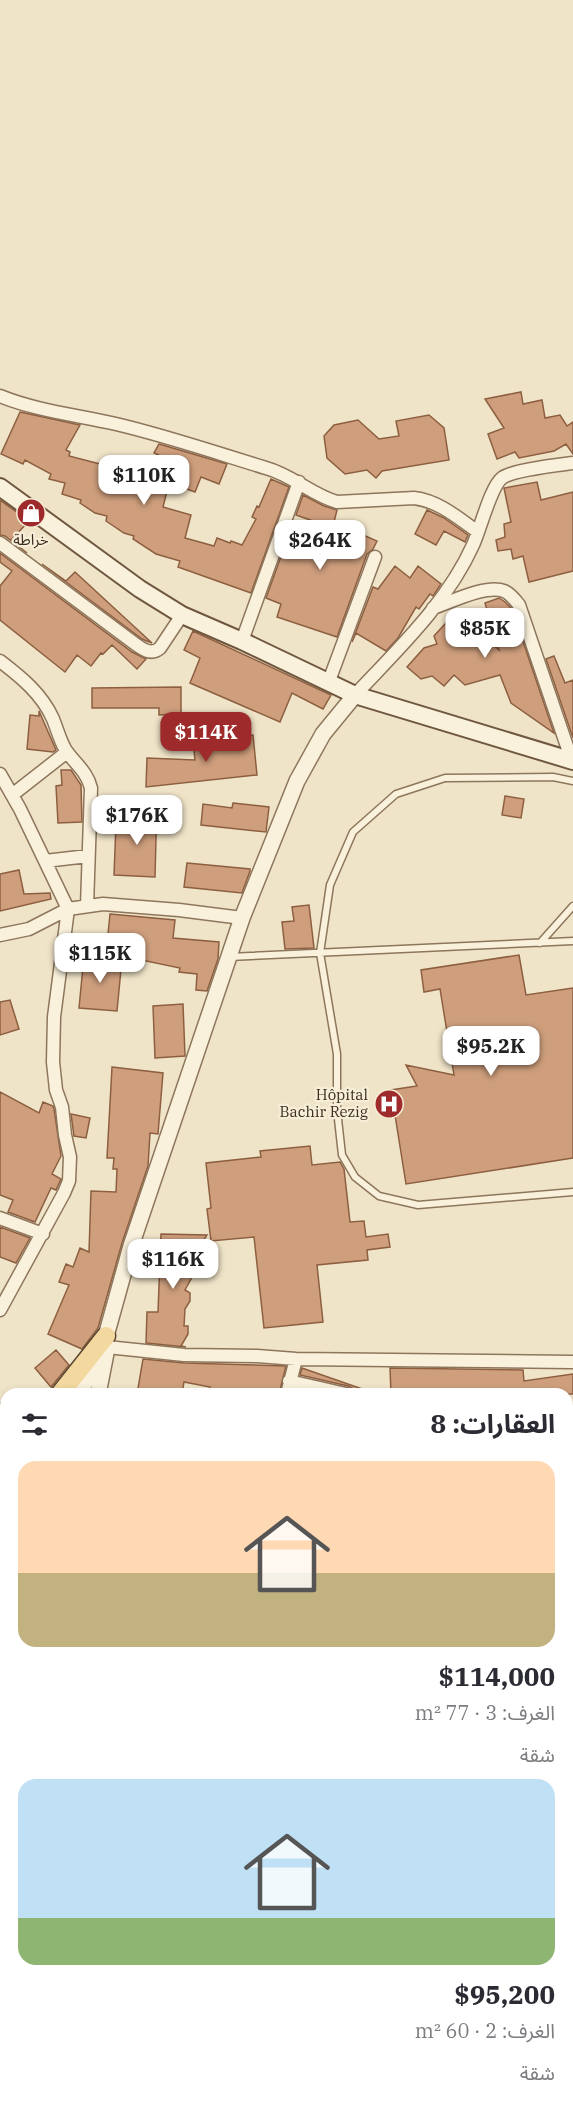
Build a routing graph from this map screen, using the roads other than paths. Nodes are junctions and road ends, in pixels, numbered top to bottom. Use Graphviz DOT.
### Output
graph roads {
  1 [pos="0,396"];
  2 [pos="573,463"];
  3 [pos="300,482"];
  4 [pos="0,487"];
  5 [pos="478,532"];
  6 [pos="0,543"];
  7 [pos="375,557"];
  8 [pos="433,608"];
  9 [pos="182,615"];
  10 [pos="242,641"];
  11 [pos="0,661"];
  12 [pos="14,672"];
  13 [pos="0,677"];
  14 [pos="329,681"];
  15 [pos="355,695"];
  16 [pos="67,752"];
  17 [pos="573,761"];
  18 [pos="0,774"];
  19 [pos="573,782"];
  20 [pos="12,795"];
  21 [pos="88,856"];
  22 [pos="45,861"];
  23 [pos="87,906"];
  24 [pos="573,906"];
  25 [pos="68,909"];
  26 [pos="242,918"];
  27 [pos="0,935"];
  28 [pos="573,941"];
  29 [pos="540,942"];
  30 [pos="320,952"];
  31 [pos="229,957"];
  32 [pos="573,1192"];
  33 [pos="0,1218"];
  34 [pos="43,1234"];
  35 [pos="0,1310"];
  36 [pos="107,1342"];
  37 [pos="296,1359"];
  38 [pos="573,1362"];
  39 [pos="289,1381"];
  40 [pos="65,1388"];
  41 [pos="83,1388"];
  42 [pos="99,1388"];
  43 [pos="288,1388"];
  44 [pos="320,1388"];
  1 -- 3 [label="street"];
  2 -- 5 [label="street"];
  3 -- 5 [label="street"];
  3 -- 10 [label="street"];
  4 -- 9 [label="main road"];
  5 -- 8 [label="street"];
  6 -- 9 [label="street"];
  7 -- 14 [label="street"];
  8 -- 15 [label="street"];
  8 -- 17 [label="street"];
  9 -- 10 [label="main road"];
  10 -- 14 [label="main road"];
  11 -- 12 [label="street"];
  12 -- 13 [label="street"];
  12 -- 16 [label="street"];
  14 -- 15 [label="main road"];
  15 -- 17 [label="main road"];
  15 -- 26 [label="street"];
  16 -- 20 [label="street"];
  16 -- 21 [label="street"];
  18 -- 20 [label="street"];
  19 -- 30 [label="lane"];
  20 -- 22 [label="street"];
  21 -- 22 [label="street"];
  21 -- 23 [label="street"];
  22 -- 25 [label="street"];
  23 -- 25 [label="street"];
  23 -- 26 [label="street"];
  24 -- 29 [label="lane"];
  25 -- 27 [label="street"];
  25 -- 34 [label="street"];
  26 -- 31 [label="street"];
  28 -- 29 [label="lane"];
  29 -- 30 [label="lane"];
  30 -- 31 [label="lane"];
  30 -- 32 [label="lane"];
  31 -- 36 [label="street"];
  33 -- 34 [label="street"];
  34 -- 35 [label="street"];
  36 -- 37 [label="street"];
  36 -- 40 [label="main road"];
  36 -- 41 [label="street"];
  36 -- 42 [label="street"];
  37 -- 38 [label="street"];
  37 -- 39 [label="street"];
  39 -- 43 [label="street"];
  39 -- 44 [label="street"];
}
